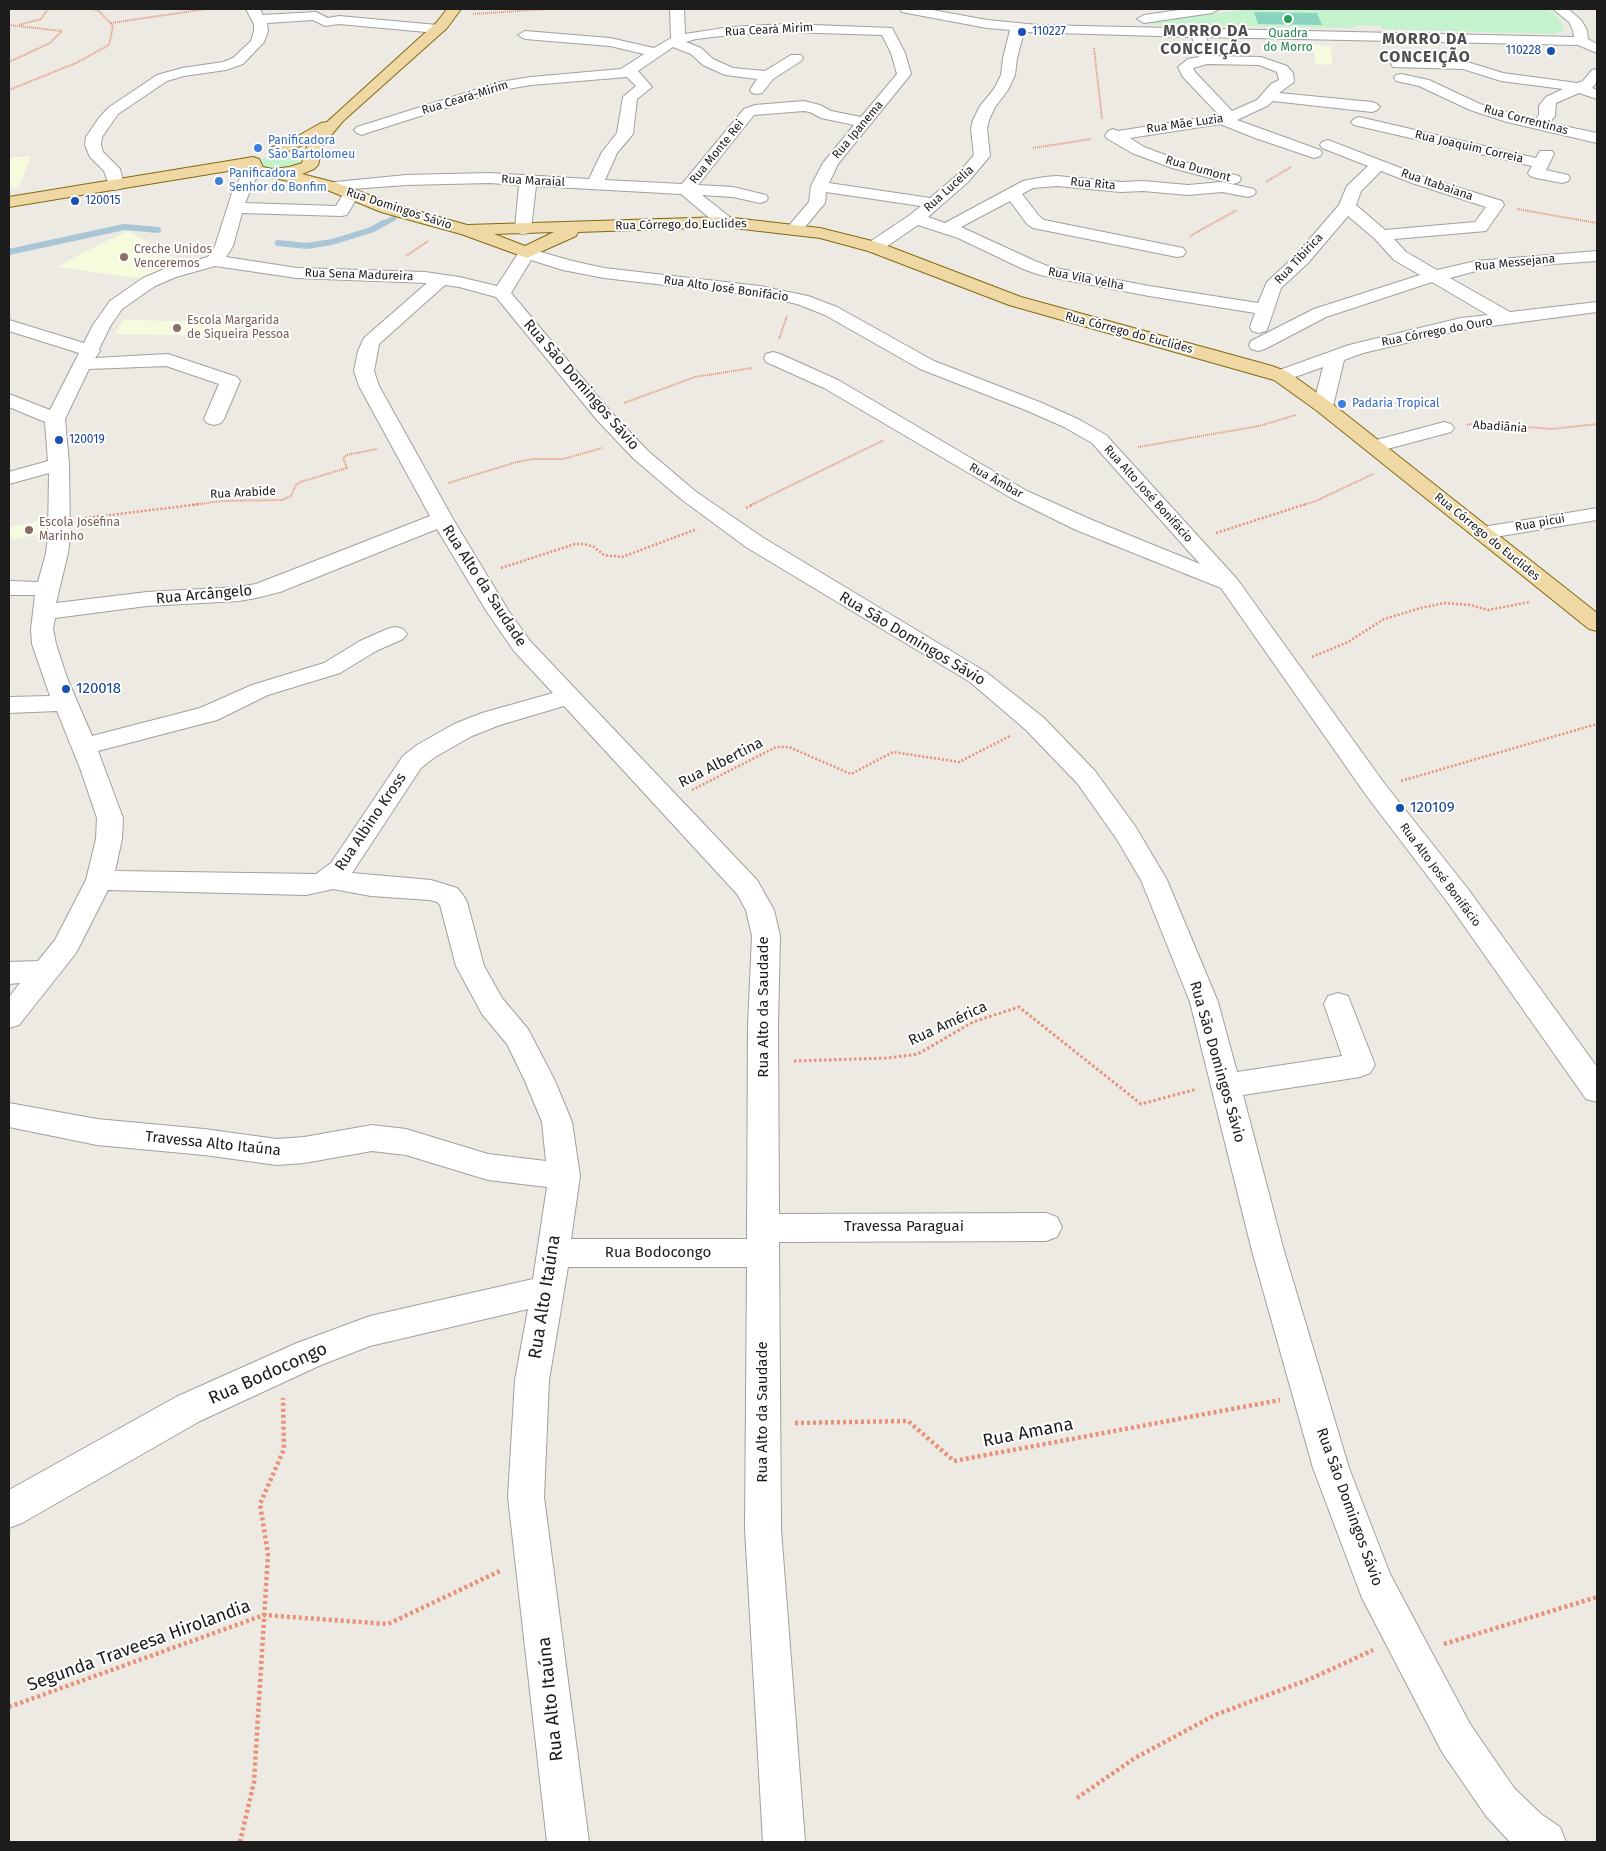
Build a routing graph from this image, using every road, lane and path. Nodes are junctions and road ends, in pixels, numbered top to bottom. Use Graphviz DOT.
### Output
graph roads {
  1 [pos="48,9"];
  2 [pos="92,9"];
  3 [pos="206,9"];
  4 [pos="548,9"];
  5 [pos="677,9"];
  6 [pos="907,9"];
  7 [pos="1212,9"];
  8 [pos="1560,9"];
  9 [pos="453,11"];
  10 [pos="256,14"];
  11 [pos="974,15"];
  12 [pos="110,23"];
  13 [pos="9,25"];
  14 [pos="16,26"];
  15 [pos="1018,28"];
  16 [pos="437,29"];
  17 [pos="1074,30"];
  18 [pos="1094,30"];
  19 [pos="887,31"];
  20 [pos="1198,33"];
  21 [pos="525,35"];
  22 [pos="1390,38"];
  23 [pos="675,40"];
  24 [pos="1581,41"];
  25 [pos="1597,49"];
  26 [pos="655,52"];
  27 [pos="796,58"];
  28 [pos="1206,60"];
  29 [pos="9,62"];
  30 [pos="629,70"];
  31 [pos="1597,73"];
  32 [pos="768,76"];
  33 [pos="1393,80"];
  34 [pos="1579,88"];
  35 [pos="9,90"];
  36 [pos="1597,95"];
  37 [pos="1269,96"];
  38 [pos="1372,107"];
  39 [pos="762,108"];
  40 [pos="338,118"];
  41 [pos="1226,119"];
  42 [pos="864,122"];
  43 [pos="1538,125"];
  44 [pos="1351,129"];
  45 [pos="362,130"];
  46 [pos="1561,130"];
  47 [pos="1113,135"];
  48 [pos="1597,138"];
  49 [pos="1033,148"];
  50 [pos="278,150"];
  51 [pos="1314,153"];
  52 [pos="312,160"];
  53 [pos="1540,163"];
  54 [pos="1378,165"];
  55 [pos="260,168"];
  56 [pos="1562,178"];
  57 [pos="528,180"];
  58 [pos="595,184"];
  59 [pos="116,185"];
  60 [pos="331,186"];
  61 [pos="819,186"];
  62 [pos="1253,189"];
  63 [pos="686,190"];
  64 [pos="1012,193"];
  65 [pos="351,194"];
  66 [pos="760,198"];
  67 [pos="9,202"];
  68 [pos="934,204"];
  69 [pos="1496,205"];
  70 [pos="1347,206"];
  71 [pos="236,208"];
  72 [pos="916,219"];
  73 [pos="725,222"];
  74 [pos="1597,223"];
  75 [pos="449,226"];
  76 [pos="586,227"];
  77 [pos="948,228"];
  78 [pos="523,229"];
  79 [pos="794,229"];
  80 [pos="467,230"];
  81 [pos="1382,235"];
  82 [pos="874,247"];
  83 [pos="1177,252"];
  84 [pos="527,253"];
  85 [pos="1597,256"];
  86 [pos="215,261"];
  87 [pos="376,275"];
  88 [pos="1434,276"];
  89 [pos="441,279"];
  90 [pos="502,293"];
  91 [pos="792,298"];
  92 [pos="1597,307"];
  93 [pos="1264,309"];
  94 [pos="1506,318"];
  95 [pos="9,325"];
  96 [pos="1258,345"];
  97 [pos="1336,355"];
  98 [pos="88,358"];
  99 [pos="773,358"];
  100 [pos="1273,373"];
  101 [pos="9,400"];
  102 [pos="1324,407"];
  103 [pos="599,411"];
  104 [pos="214,419"];
  105 [pos="55,420"];
  106 [pos="1597,424"];
  107 [pos="1444,428"];
  108 [pos="908,429"];
  109 [pos="627,440"];
  110 [pos="401,444"];
  111 [pos="1376,446"];
  112 [pos="1112,452"];
  113 [pos="59,464"];
  114 [pos="1394,465"];
  115 [pos="9,478"];
  116 [pos="425,490"];
  117 [pos="1597,514"];
  118 [pos="442,519"];
  119 [pos="723,519"];
  120 [pos="59,521"];
  121 [pos="1483,533"];
  122 [pos="1192,543"];
  123 [pos="477,576"];
  124 [pos="1229,584"];
  125 [pos="9,588"];
  126 [pos="48,588"];
  127 [pos="1560,595"];
  128 [pos="44,612"];
  129 [pos="1597,624"];
  130 [pos="395,634"];
  131 [pos="1286,664"];
  132 [pos="568,697"];
  133 [pos="65,703"];
  134 [pos="9,705"];
  135 [pos="1035,724"];
  136 [pos="1597,724"];
  137 [pos="84,746"];
  138 [pos="1375,789"];
  139 [pos="667,803"];
  140 [pos="99,880"];
  141 [pos="330,880"];
  142 [pos="47,971"];
  143 [pos="9,973"];
  144 [pos="1338,1004"];
  145 [pos="9,1017"];
  146 [pos="763,1062"];
  147 [pos="1225,1084"];
  148 [pos="1597,1090"];
  149 [pos="9,1115"];
  150 [pos="564,1176"];
  151 [pos="1046,1227"];
  152 [pos="763,1240"];
  153 [pos="553,1253"];
  154 [pos="548,1290"];
  155 [pos="282,1366"];
  156 [pos="1310,1394"];
  157 [pos="763,1423"];
  158 [pos="9,1510"];
  159 [pos="533,1556"];
  160 [pos="1597,1597"];
  161 [pos="264,1615"];
  162 [pos="1408,1645"];
  163 [pos="9,1707"];
  164 [pos="1077,1798"];
  165 [pos="240,1842"];
  166 [pos="568,1842"];
  167 [pos="784,1842"];
  168 [pos="1545,1842"];
  1 -- 14 [label="path"];
  2 -- 12 [label="path"];
  3 -- 12 [label="path"];
  4 -- 9 [label="path"];
  5 -- 23 [label="street"];
  6 -- 11 [label="street"];
  7 -- 17 [label="street"];
  8 -- 24 [label="street"];
  9 -- 16 [label="main road"];
  10 -- 16 [label="street"];
  10 -- 59 [label="street"];
  11 -- 15 [label="street"];
  12 -- 35 [label="path"];
  13 -- 14 [label="path"];
  14 -- 29 [label="path"];
  15 -- 17 [label="street"];
  15 -- 68 [label="street, Rua Lucelia"];
  16 -- 40 [label="main road"];
  17 -- 18 [label="street"];
  18 -- 20 [label="street"];
  18 -- 47 [label="path"];
  19 -- 23 [label="street, Rua Ceará Mirim"];
  19 -- 42 [label="street, Rua Ipanema"];
  20 -- 22 [label="street"];
  20 -- 28 [label="street"];
  21 -- 26 [label="street"];
  22 -- 24 [label="street"];
  22 -- 33 [label="street"];
  23 -- 26 [label="street, Rua Ceará Mirim"];
  23 -- 32 [label="street"];
  24 -- 25 [label="street"];
  26 -- 30 [label="street, Rua Ceará Mirim"];
  27 -- 32 [label="street"];
  28 -- 37 [label="street, Rua Mãe Luzia"];
  28 -- 41 [label="street"];
  30 -- 45 [label="street, Rua Ceará-Mirim"];
  30 -- 58 [label="street"];
  31 -- 34 [label="street"];
  32 -- 39 [label="street"];
  33 -- 34 [label="street"];
  33 -- 38 [label="street"];
  33 -- 43 [label="street, Rua Correntinas"];
  34 -- 36 [label="street"];
  34 -- 43 [label="street"];
  37 -- 38 [label="street"];
  37 -- 41 [label="street, Rua Mãe Luzia"];
  38 -- 44 [label="street"];
  39 -- 42 [label="street"];
  39 -- 63 [label="street, Rua Monte Rei"];
  40 -- 50 [label="main road"];
  40 -- 52 [label="main road"];
  41 -- 47 [label="street, Rua Mãe Luzia"];
  41 -- 51 [label="street"];
  42 -- 61 [label="street, Rua Ipanema"];
  43 -- 46 [label="street, Rua Correntinas"];
  44 -- 53 [label="street, Rua Joaquim Correia"];
  44 -- 54 [label="street, Rua Itabaiana"];
  46 -- 48 [label="street, Rua Correntinas"];
  46 -- 53 [label="street, Rua Joaquim Correia"];
  47 -- 49 [label="path"];
  47 -- 62 [label="street, Rua Dumont"];
  50 -- 52 [label="main road"];
  50 -- 55 [label="main road"];
  52 -- 55 [label="main road"];
  52 -- 60 [label="main road, Rua Domingos Sávio"];
  53 -- 56 [label="street"];
  54 -- 69 [label="street, Rua Itabaiana"];
  54 -- 70 [label="street, Rua Tibirica"];
  55 -- 59 [label="main road"];
  55 -- 60 [label="main road, Rua Domingos Sávio"];
  55 -- 71 [label="street"];
  57 -- 58 [label="street, Rua Maraial"];
  57 -- 60 [label="street, Rua Maraial"];
  57 -- 78 [label="street"];
  58 -- 63 [label="street, Rua Maraial"];
  59 -- 67 [label="main road"];
  60 -- 65 [label="main road, Rua Domingos Sávio"];
  61 -- 68 [label="street"];
  61 -- 79 [label="street, Rua Ipanema"];
  62 -- 64 [label="street, Rua Rita"];
  63 -- 66 [label="street, Rua Maraial"];
  63 -- 73 [label="street"];
  64 -- 77 [label="street, Rua Rita"];
  64 -- 83 [label="street"];
  65 -- 71 [label="street"];
  65 -- 75 [label="main road, Rua Domingos Sávio"];
  68 -- 72 [label="street, Rua Lucelia"];
  69 -- 74 [label="path"];
  69 -- 81 [label="street"];
  70 -- 81 [label="street"];
  70 -- 93 [label="street, Rua Tibirica"];
  71 -- 86 [label="street"];
  72 -- 77 [label="street, Rua Vila Velha"];
  72 -- 82 [label="street, Rua Lucelia"];
  73 -- 76 [label="main road, Rua Córrego do Euclides"];
  73 -- 79 [label="main road, Rua Córrego do Euclides"];
  75 -- 80 [label="main road, Rua Domingos Sávio"];
  75 -- 87 [label="path"];
  76 -- 78 [label="main road, Rua Córrego do Euclides"];
  76 -- 84 [label="main road, Rua Córrego do Euclides"];
  77 -- 93 [label="street, Rua Vila Velha"];
  78 -- 80 [label="main road, Rua Córrego do Euclides"];
  79 -- 82 [label="main road, Rua Córrego do Euclides"];
  80 -- 84 [label="main road, Rua Alto José Bonifácio"];
  81 -- 88 [label="street"];
  82 -- 100 [label="main road, Rua Córrego do Euclides"];
  84 -- 90 [label="street"];
  84 -- 91 [label="street, Rua Alto José Bonifácio"];
  85 -- 88 [label="street, Rua Messejana"];
  86 -- 87 [label="street, Rua Sena Madureira"];
  86 -- 98 [label="street"];
  87 -- 89 [label="street, Rua Sena Madureira"];
  88 -- 94 [label="street"];
  88 -- 96 [label="street, Rua Messejana"];
  89 -- 90 [label="street, Rua Sena Madureira"];
  89 -- 110 [label="street, Rua Alto da Saudade"];
  90 -- 103 [label="street, Rua São Domingos Sávio"];
  91 -- 99 [label="path"];
  91 -- 112 [label="street, Rua Alto José Bonifácio"];
  92 -- 94 [label="street, Rua Córrego do Ouro"];
  93 -- 96 [label="street, Rua Tibirica"];
  94 -- 97 [label="street, Rua Córrego do Ouro"];
  95 -- 98 [label="street"];
  96 -- 100 [label="street, Rua Tibirica"];
  97 -- 100 [label="street, Rua Córrego do Ouro"];
  97 -- 102 [label="street"];
  98 -- 104 [label="street"];
  98 -- 105 [label="street"];
  99 -- 103 [label="path"];
  99 -- 108 [label="street, Rua Âmbar"];
  100 -- 102 [label="main road, Rua Córrego do Euclides"];
  101 -- 105 [label="street"];
  102 -- 111 [label="main road, Rua Córrego do Euclides"];
  102 -- 112 [label="path"];
  103 -- 109 [label="street, Rua São Domingos Sávio"];
  105 -- 113 [label="street"];
  106 -- 107 [label="path, Abadiânia"];
  107 -- 111 [label="street"];
  108 -- 119 [label="path"];
  108 -- 124 [label="street, Rua Âmbar"];
  109 -- 116 [label="path"];
  109 -- 119 [label="street, Rua São Domingos Sávio"];
  110 -- 116 [label="street, Rua Alto da Saudade"];
  110 -- 120 [label="path, Rua Arabide"];
  111 -- 114 [label="main road, Rua Córrego do Euclides"];
  112 -- 122 [label="street, Rua Alto José Bonifácio"];
  113 -- 115 [label="street"];
  113 -- 120 [label="street"];
  114 -- 121 [label="main road, Rua Córrego do Euclides"];
  114 -- 122 [label="path"];
  116 -- 118 [label="street, Rua Alto da Saudade"];
  117 -- 121 [label="street, Rua picui"];
  118 -- 123 [label="street, Rua Alto da Saudade"];
  118 -- 128 [label="street, Rua Arcângelo"];
  119 -- 123 [label="path"];
  119 -- 135 [label="street, Rua São Domingos Sávio"];
  120 -- 126 [label="street"];
  121 -- 127 [label="main road, Rua Córrego do Euclides"];
  122 -- 124 [label="street, Rua Alto José Bonifácio"];
  123 -- 132 [label="street, Rua Alto da Saudade"];
  124 -- 131 [label="street, Rua Alto José Bonifácio"];
  125 -- 126 [label="street"];
  126 -- 128 [label="street"];
  127 -- 129 [label="main road, Rua Córrego do Euclides"];
  127 -- 131 [label="path"];
  128 -- 133 [label="street"];
  130 -- 137 [label="street"];
  131 -- 138 [label="street, Rua Alto José Bonifácio"];
  132 -- 139 [label="street, Rua Alto da Saudade"];
  132 -- 141 [label="street, Rua Albino Kross"];
  133 -- 134 [label="street"];
  133 -- 137 [label="street"];
  135 -- 139 [label="path, Rua Albertina"];
  135 -- 147 [label="street, Rua São Domingos Sávio"];
  136 -- 138 [label="path"];
  137 -- 140 [label="street"];
  138 -- 148 [label="street, Rua Alto José Bonifácio"];
  139 -- 146 [label="street, Rua Alto da Saudade"];
  140 -- 141 [label="street, Rua Albino Kross"];
  140 -- 142 [label="street"];
  141 -- 150 [label="street, Rua Alto Itaúna"];
  142 -- 143 [label="street"];
  142 -- 145 [label="street"];
  144 -- 147 [label="street"];
  146 -- 147 [label="path, Rua América"];
  146 -- 152 [label="street, Rua Alto da Saudade"];
  147 -- 156 [label="street, Rua São Domingos Sávio"];
  149 -- 150 [label="street, Travessa Alto Itaúna"];
  150 -- 153 [label="street, Rua Alto Itaúna"];
  151 -- 152 [label="street, Travessa Paraguai"];
  152 -- 153 [label="street, Rua Bodocongo"];
  152 -- 157 [label="street, Rua Alto da Saudade"];
  153 -- 154 [label="street, Rua Alto Itaúna"];
  154 -- 155 [label="street, Rua Bodocongo"];
  154 -- 159 [label="street, Rua Alto Itaúna"];
  155 -- 158 [label="street, Rua Bodocongo"];
  155 -- 161 [label="path"];
  156 -- 157 [label="path, Rua Amana"];
  156 -- 162 [label="street, Rua São Domingos Sávio"];
  157 -- 167 [label="street, Rua Alto da Saudade"];
  159 -- 161 [label="path, Segunda Traveesa Hirolandia"];
  159 -- 166 [label="street, Rua Alto Itaúna"];
  160 -- 162 [label="path"];
  161 -- 163 [label="path, Segunda Traveesa Hirolandia"];
  161 -- 165 [label="path"];
  162 -- 164 [label="path"];
  162 -- 168 [label="street, Rua São Domingos Sávio"];
}
